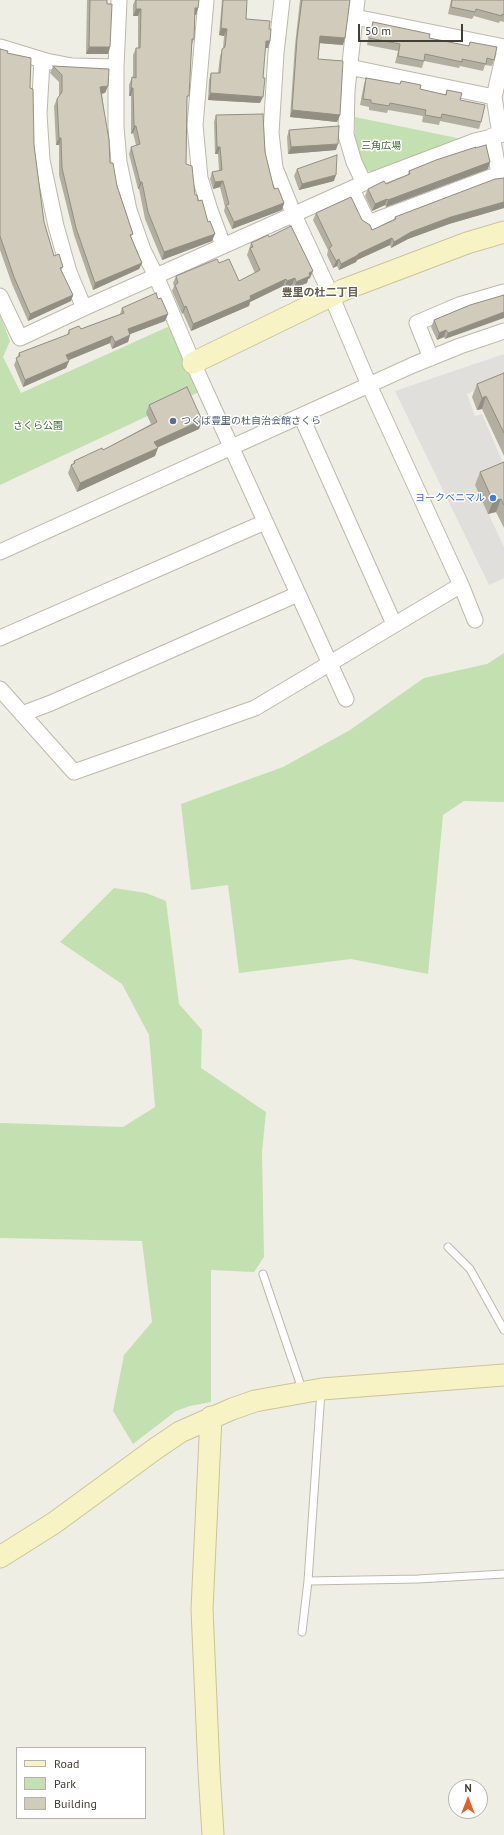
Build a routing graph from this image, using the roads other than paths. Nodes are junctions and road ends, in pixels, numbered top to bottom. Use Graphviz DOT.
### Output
graph roads {
  1 [pos="119,0"];
  2 [pos="206,0"];
  3 [pos="282,0"];
  4 [pos="357,0"];
  5 [pos="355,17"];
  6 [pos="0,47"];
  7 [pos="504,47"];
  8 [pos="504,54"];
  9 [pos="42,60"];
  10 [pos="116,67"];
  11 [pos="349,68"];
  12 [pos="494,97"];
  13 [pos="499,135"];
  14 [pos="358,186"];
  15 [pos="294,215"];
  16 [pos="504,232"];
  17 [pos="223,245"];
  18 [pos="156,276"];
  19 [pos="504,292"];
  20 [pos="331,295"];
  21 [pos="0,296"];
  22 [pos="84,308"];
  23 [pos="504,331"];
  24 [pos="431,358"];
  25 [pos="193,363"];
  26 [pos="369,385"];
  27 [pos="301,416"];
  28 [pos="233,447"];
  29 [pos="265,522"];
  30 [pos="0,552"];
  31 [pos="461,585"];
  32 [pos="298,594"];
  33 [pos="476,620"];
  34 [pos="394,624"];
  35 [pos="0,638"];
  36 [pos="329,662"];
  37 [pos="0,689"];
  38 [pos="346,699"];
  39 [pos="22,714"];
  40 [pos="448,1247"];
  41 [pos="263,1274"];
  42 [pos="504,1330"];
  43 [pos="504,1375"];
  44 [pos="312,1391"];
  45 [pos="211,1417"];
  46 [pos="0,1557"];
  47 [pos="504,1574"];
  48 [pos="308,1581"];
  49 [pos="302,1632"];
  50 [pos="214,1835"];
  1 -- 10 [label="street"];
  2 -- 17 [label="street"];
  3 -- 15 [label="street"];
  4 -- 5 [label="street"];
  5 -- 7 [label="street"];
  5 -- 11 [label="street"];
  6 -- 9 [label="street"];
  8 -- 12 [label="street"];
  9 -- 10 [label="street"];
  9 -- 22 [label="street"];
  10 -- 18 [label="street"];
  11 -- 12 [label="street"];
  11 -- 14 [label="street"];
  12 -- 13 [label="street"];
  13 -- 14 [label="street"];
  13 -- 14 [label="street"];
  14 -- 15 [label="street"];
  15 -- 17 [label="street"];
  15 -- 20 [label="street"];
  16 -- 20 [label="street"];
  17 -- 18 [label="street"];
  18 -- 22 [label="street"];
  18 -- 25 [label="street"];
  19 -- 24 [label="street"];
  20 -- 25 [label="street"];
  20 -- 26 [label="street"];
  21 -- 22 [label="street"];
  23 -- 24 [label="street"];
  24 -- 26 [label="street"];
  25 -- 28 [label="street"];
  26 -- 27 [label="street"];
  26 -- 31 [label="street"];
  27 -- 28 [label="street"];
  27 -- 34 [label="street"];
  28 -- 29 [label="street"];
  28 -- 30 [label="street"];
  29 -- 32 [label="street"];
  29 -- 35 [label="street"];
  31 -- 33 [label="street"];
  31 -- 34 [label="street"];
  32 -- 36 [label="street"];
  32 -- 39 [label="street"];
  34 -- 36 [label="street"];
  36 -- 38 [label="street"];
  36 -- 39 [label="street"];
  37 -- 39 [label="street"];
  40 -- 42 [label="lane"];
  41 -- 44 [label="lane"];
  43 -- 44 [label="street"];
  44 -- 45 [label="street"];
  44 -- 48 [label="lane"];
  45 -- 46 [label="street"];
  45 -- 50 [label="street"];
  47 -- 48 [label="lane"];
  48 -- 49 [label="lane"];
}
